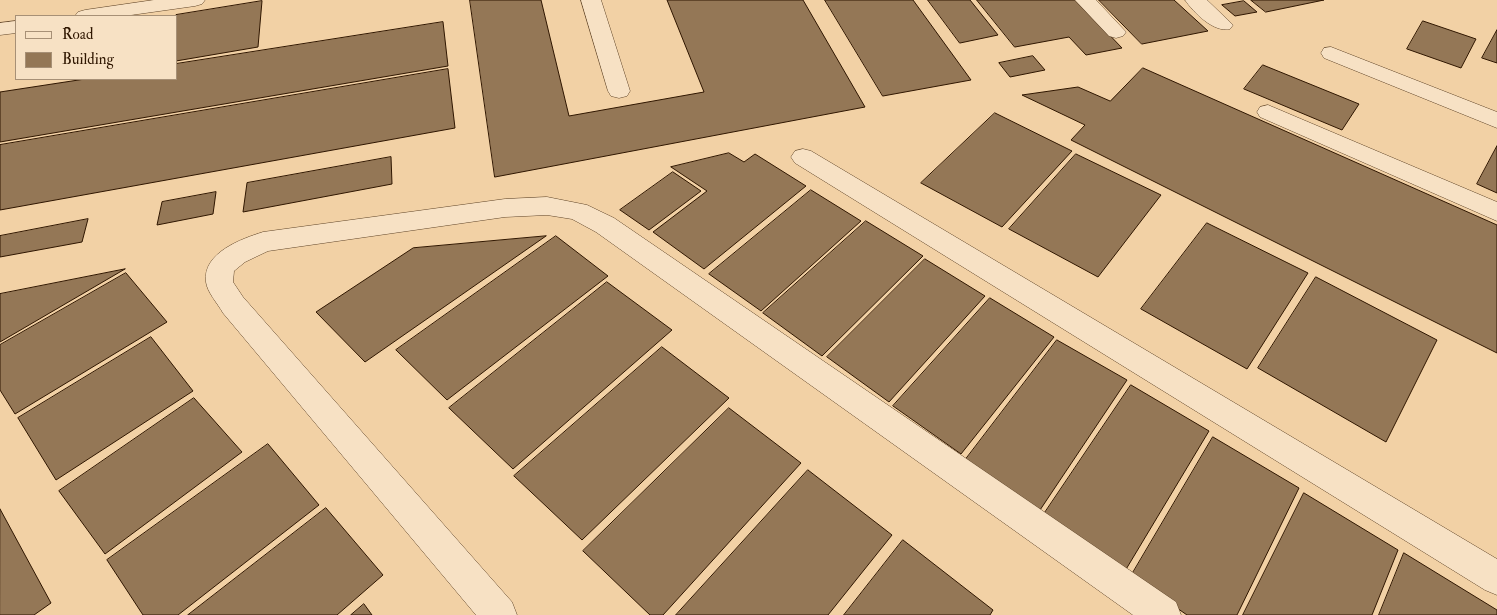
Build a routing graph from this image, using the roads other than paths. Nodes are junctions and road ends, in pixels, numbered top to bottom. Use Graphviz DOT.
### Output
graph roads {
  1 [pos="195,0"];
  2 [pos="591,0"];
  3 [pos="1085,0"];
  4 [pos="1195,0"];
  5 [pos="139,4"];
  6 [pos="89,15"];
  7 [pos="1223,25"];
  8 [pos="15,26"];
  9 [pos="0,29"];
  10 [pos="1116,32"];
  11 [pos="1331,53"];
  12 [pos="619,91"];
  13 [pos="1268,112"];
  14 [pos="1497,121"];
  15 [pos="803,157"];
  16 [pos="1497,212"];
  17 [pos="1497,578"];
  18 [pos="499,615"];
  19 [pos="1163,615"];
  1 -- 5 [label="lane"];
  2 -- 12 [label="lane"];
  3 -- 10 [label="lane"];
  4 -- 7 [label="lane"];
  5 -- 6 [label="lane"];
  8 -- 9 [label="lane"];
  11 -- 14 [label="lane"];
  13 -- 16 [label="lane"];
  15 -- 17 [label="lane"];
  18 -- 19 [label="lane"];
}
